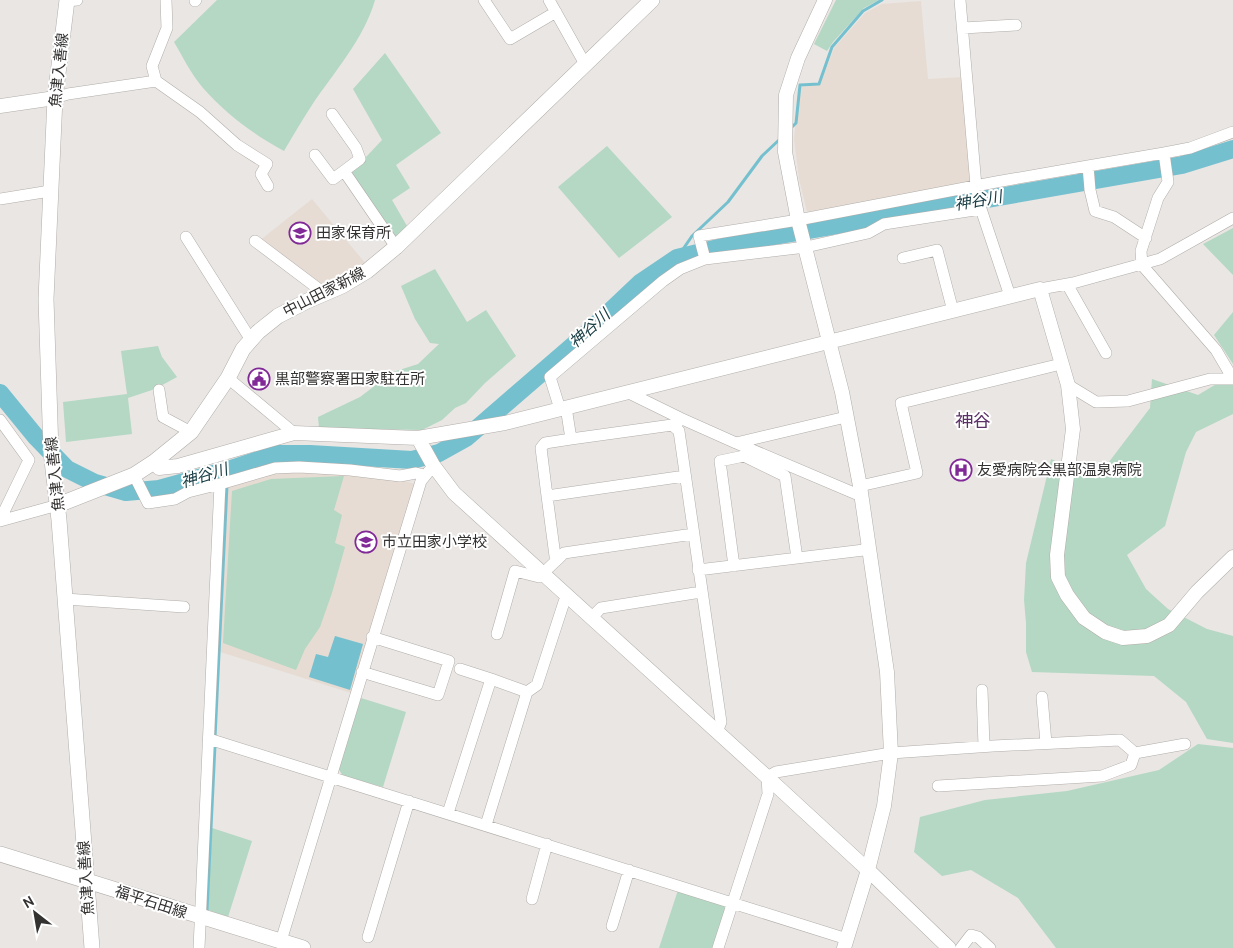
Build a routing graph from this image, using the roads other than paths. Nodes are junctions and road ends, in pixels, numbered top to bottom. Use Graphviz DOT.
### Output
graph roads {
  1 [pos="71,0"];
  2 [pos="166,0"];
  3 [pos="484,0"];
  4 [pos="549,0"];
  5 [pos="652,0"];
  6 [pos="825,0"];
  7 [pos="960,0"];
  8 [pos="556,12"];
  9 [pos="1016,25"];
  10 [pos="963,28"];
  11 [pos="585,64"];
  12 [pos="156,81"];
  13 [pos="55,98"];
  14 [pos="0,106"];
  15 [pos="332,114"];
  16 [pos="1233,132"];
  17 [pos="1165,154"];
  18 [pos="315,155"];
  19 [pos="1088,166"];
  20 [pos="344,171"];
  21 [pos="268,186"];
  22 [pos="976,186"];
  23 [pos="50,191"];
  24 [pos="0,199"];
  25 [pos="981,209"];
  26 [pos="1233,218"];
  27 [pos="798,220"];
  28 [pos="186,237"];
  29 [pos="1146,238"];
  30 [pos="255,241"];
  31 [pos="805,245"];
  32 [pos="396,247"];
  33 [pos="903,258"];
  34 [pos="704,259"];
  35 [pos="1142,265"];
  36 [pos="1066,284"];
  37 [pos="1040,289"];
  38 [pos="324,294"];
  39 [pos="1010,296"];
  40 [pos="953,311"];
  41 [pos="251,340"];
  42 [pos="830,341"];
  43 [pos="1106,353"];
  44 [pos="1061,364"];
  45 [pos="228,378"];
  46 [pos="1233,379"];
  47 [pos="1068,385"];
  48 [pos="159,390"];
  49 [pos="627,392"];
  50 [pos="563,408"];
  51 [pos="846,416"];
  52 [pos="0,420"];
  53 [pos="678,423"];
  54 [pos="191,432"];
  55 [pos="294,433"];
  56 [pos="571,439"];
  57 [pos="420,441"];
  58 [pos="736,443"];
  59 [pos="154,462"];
  60 [pos="431,470"];
  61 [pos="134,475"];
  62 [pos="684,476"];
  63 [pos="220,484"];
  64 [pos="860,491"];
  65 [pos="547,496"];
  66 [pos="58,505"];
  67 [pos="0,521"];
  68 [pos="694,534"];
  69 [pos="868,545"];
  70 [pos="558,558"];
  71 [pos="797,558"];
  72 [pos="1233,558"];
  73 [pos="734,566"];
  74 [pos="698,570"];
  75 [pos="543,574"];
  76 [pos="702,592"];
  77 [pos="568,597"];
  78 [pos="65,599"];
  79 [pos="184,607"];
  80 [pos="591,618"];
  81 [pos="497,634"];
  82 [pos="372,636"];
  83 [pos="460,669"];
  84 [pos="362,672"];
  85 [pos="491,679"];
  86 [pos="982,690"];
  87 [pos="527,692"];
  88 [pos="1042,697"];
  89 [pos="717,732"];
  90 [pos="209,739"];
  91 [pos="1046,743"];
  92 [pos="1185,744"];
  93 [pos="984,746"];
  94 [pos="891,753"];
  95 [pos="1135,753"];
  96 [pos="331,776"];
  97 [pos="767,776"];
  98 [pos="938,786"];
  99 [pos="409,801"];
  100 [pos="448,813"];
  101 [pos="486,824"];
  102 [pos="547,844"];
  103 [pos="0,854"];
  104 [pos="630,870"];
  105 [pos="868,870"];
  106 [pos="86,880"];
  107 [pos="532,899"];
  108 [pos="733,903"];
  109 [pos="201,917"];
  110 [pos="612,926"];
  111 [pos="368,937"];
  112 [pos="281,941"];
  113 [pos="845,944"];
  114 [pos="92,948"];
  115 [pos="199,948"];
  116 [pos="302,948"];
  117 [pos="718,948"];
  118 [pos="949,948"];
  119 [pos="961,948"];
  120 [pos="990,948"];
  1 -- 13 [label="main road, 魚津入善線"];
  2 -- 12 [label="street"];
  3 -- 8 [label="street"];
  4 -- 8 [label="street"];
  5 -- 11 [label="main road, 中山田家新線"];
  6 -- 27 [label="street"];
  7 -- 10 [label="street"];
  8 -- 11 [label="street"];
  9 -- 10 [label="street"];
  10 -- 22 [label="street"];
  11 -- 32 [label="main road, 中山田家新線"];
  12 -- 13 [label="street"];
  12 -- 21 [label="street"];
  13 -- 14 [label="street"];
  13 -- 23 [label="main road, 魚津入善線"];
  15 -- 20 [label="street"];
  16 -- 17 [label="street"];
  17 -- 19 [label="street"];
  17 -- 29 [label="street"];
  18 -- 20 [label="street"];
  19 -- 22 [label="street"];
  19 -- 29 [label="street"];
  20 -- 32 [label="street"];
  22 -- 25 [label="street"];
  22 -- 27 [label="street"];
  23 -- 24 [label="street"];
  23 -- 66 [label="main road, 魚津入善線"];
  25 -- 31 [label="street"];
  25 -- 39 [label="street"];
  26 -- 35 [label="street"];
  27 -- 31 [label="street"];
  27 -- 34 [label="street"];
  28 -- 41 [label="street"];
  29 -- 35 [label="street"];
  30 -- 38 [label="street"];
  31 -- 34 [label="street"];
  31 -- 42 [label="street"];
  32 -- 38 [label="main road, 中山田家新線"];
  33 -- 40 [label="street"];
  34 -- 50 [label="street"];
  35 -- 36 [label="street"];
  35 -- 46 [label="street"];
  36 -- 37 [label="street"];
  36 -- 43 [label="street"];
  37 -- 39 [label="street"];
  37 -- 44 [label="street"];
  38 -- 41 [label="main road, 中山田家新線"];
  39 -- 40 [label="street"];
  40 -- 42 [label="street"];
  41 -- 45 [label="main road, 中山田家新線"];
  42 -- 49 [label="street"];
  42 -- 51 [label="street"];
  44 -- 47 [label="street"];
  44 -- 64 [label="street"];
  45 -- 54 [label="main road, 中山田家新線"];
  45 -- 55 [label="street"];
  46 -- 47 [label="street"];
  47 -- 72 [label="street"];
  48 -- 54 [label="street"];
  49 -- 50 [label="street"];
  49 -- 53 [label="street"];
  50 -- 56 [label="street"];
  50 -- 57 [label="street"];
  51 -- 58 [label="street"];
  51 -- 64 [label="street"];
  52 -- 67 [label="street"];
  53 -- 56 [label="street"];
  53 -- 58 [label="street"];
  53 -- 62 [label="street"];
  54 -- 59 [label="main road, 中山田家新線"];
  55 -- 57 [label="street"];
  55 -- 59 [label="street"];
  56 -- 65 [label="street"];
  57 -- 60 [label="street"];
  58 -- 64 [label="street"];
  59 -- 61 [label="main road, 中山田家新線"];
  60 -- 63 [label="street"];
  60 -- 75 [label="street"];
  60 -- 82 [label="street"];
  61 -- 63 [label="street"];
  61 -- 66 [label="main road, 中山田家新線"];
  62 -- 65 [label="street"];
  62 -- 68 [label="street"];
  63 -- 90 [label="street"];
  64 -- 69 [label="street"];
  65 -- 70 [label="street"];
  66 -- 67 [label="street"];
  66 -- 78 [label="main road, 魚津入善線"];
  68 -- 70 [label="street"];
  68 -- 74 [label="street"];
  69 -- 71 [label="street"];
  69 -- 94 [label="street"];
  70 -- 75 [label="street"];
  71 -- 73 [label="street"];
  71 -- 73 [label="street"];
  73 -- 74 [label="street"];
  74 -- 76 [label="street"];
  75 -- 77 [label="street"];
  75 -- 81 [label="street"];
  76 -- 80 [label="street"];
  76 -- 89 [label="street"];
  77 -- 80 [label="street"];
  77 -- 87 [label="street"];
  78 -- 79 [label="street"];
  78 -- 106 [label="main road, 魚津入善線"];
  80 -- 89 [label="street"];
  82 -- 84 [label="street"];
  82 -- 84 [label="street"];
  83 -- 85 [label="street"];
  84 -- 96 [label="street"];
  85 -- 87 [label="street"];
  85 -- 100 [label="street"];
  86 -- 93 [label="street"];
  87 -- 101 [label="street"];
  88 -- 91 [label="street"];
  89 -- 97 [label="street"];
  90 -- 96 [label="street"];
  90 -- 109 [label="street"];
  91 -- 93 [label="street"];
  91 -- 95 [label="street"];
  92 -- 95 [label="street"];
  93 -- 94 [label="street"];
  94 -- 97 [label="street"];
  94 -- 105 [label="street"];
  95 -- 98 [label="street"];
  96 -- 99 [label="street"];
  96 -- 112 [label="street"];
  97 -- 105 [label="street"];
  97 -- 108 [label="street"];
  99 -- 100 [label="street"];
  99 -- 111 [label="street"];
  100 -- 101 [label="street"];
  101 -- 102 [label="street"];
  102 -- 104 [label="street"];
  102 -- 107 [label="street"];
  103 -- 106 [label="main road, 福平石田線"];
  104 -- 108 [label="street"];
  104 -- 110 [label="street"];
  105 -- 113 [label="street"];
  105 -- 118 [label="street"];
  106 -- 109 [label="main road, 福平石田線"];
  106 -- 114 [label="main road, 魚津入善線"];
  108 -- 113 [label="street"];
  108 -- 117 [label="street"];
  109 -- 112 [label="main road, 福平石田線"];
  109 -- 115 [label="street"];
  112 -- 116 [label="main road, 福平石田線"];
  119 -- 120 [label="street"];
}
